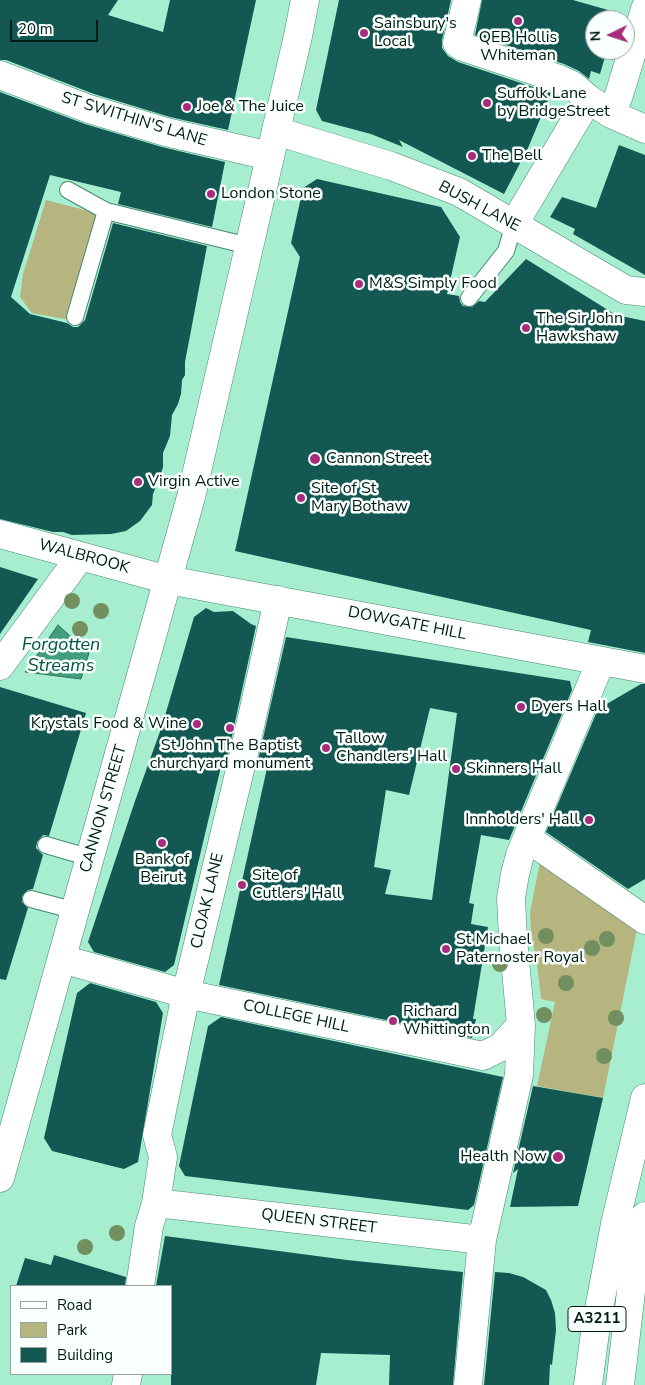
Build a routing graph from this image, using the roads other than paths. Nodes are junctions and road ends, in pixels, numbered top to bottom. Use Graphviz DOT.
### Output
graph roads {
  1 [pos="305,0"];
  2 [pos="467,0"];
  3 [pos="645,9"];
  4 [pos="0,76"];
  5 [pos="601,107"];
  6 [pos="645,129"];
  7 [pos="273,144"];
  8 [pos="68,190"];
  9 [pos="106,211"];
  10 [pos="514,224"];
  11 [pos="249,246"];
  12 [pos="645,292"];
  13 [pos="469,298"];
  14 [pos="75,317"];
  15 [pos="0,534"];
  16 [pos="80,556"];
  17 [pos="168,580"];
  18 [pos="278,600"];
  19 [pos="601,661"];
  20 [pos="0,666"];
  21 [pos="640,668"];
  22 [pos="527,838"];
  23 [pos="46,845"];
  24 [pos="91,858"];
  25 [pos="30,899"];
  26 [pos="76,912"];
  27 [pos="645,920"];
  28 [pos="62,959"];
  29 [pos="186,994"];
  30 [pos="521,1025"];
  31 [pos="645,1098"];
  32 [pos="0,1178"];
  33 [pos="156,1203"];
  34 [pos="644,1222"];
  35 [pos="615,1224"];
  36 [pos="482,1240"];
  37 [pos="609,1254"];
  38 [pos="640,1262"];
  39 [pos="140,1285"];
  40 [pos="468,1385"];
  41 [pos="588,1385"];
  42 [pos="620,1385"];
  1 -- 7 [label="street, CANNON STREET"];
  2 -- 5 [label="street"];
  3 -- 5 [label="street"];
  4 -- 7 [label="street, ST SWITHIN'S LANE"];
  5 -- 6 [label="street"];
  5 -- 10 [label="street"];
  7 -- 10 [label="street, BUSH LANE"];
  7 -- 11 [label="street, CANNON STREET"];
  8 -- 9 [label="lane"];
  9 -- 11 [label="lane"];
  9 -- 14 [label="lane"];
  10 -- 12 [label="street, BUSH LANE"];
  10 -- 13 [label="lane"];
  11 -- 17 [label="street, CANNON STREET"];
  15 -- 16 [label="street, WALBROOK"];
  16 -- 17 [label="street, WALBROOK"];
  16 -- 20 [label="street"];
  17 -- 18 [label="street, DOWGATE HILL"];
  17 -- 24 [label="street, CANNON STREET"];
  18 -- 19 [label="street, DOWGATE HILL"];
  18 -- 29 [label="street, CLOAK LANE"];
  19 -- 21 [label="street, DOWGATE HILL"];
  19 -- 22 [label="street"];
  22 -- 27 [label="street"];
  22 -- 30 [label="street"];
  23 -- 24 [label="lane"];
  24 -- 26 [label="street, CANNON STREET"];
  25 -- 26 [label="lane"];
  26 -- 28 [label="street, CANNON STREET"];
  28 -- 29 [label="street, COLLEGE HILL"];
  28 -- 32 [label="street, CANNON STREET"];
  29 -- 30 [label="street, COLLEGE HILL"];
  29 -- 33 [label="street, CLOAK LANE"];
  30 -- 36 [label="street"];
  31 -- 35 [label="street, A3211"];
  33 -- 36 [label="street, QUEEN STREET"];
  33 -- 39 [label="street, CLOAK LANE"];
  34 -- 35 [label="street"];
  34 -- 38 [label="street, A3211"];
  35 -- 37 [label="street, A3211"];
  36 -- 40 [label="street"];
  37 -- 38 [label="street"];
  37 -- 41 [label="street, A3211"];
  38 -- 42 [label="street, A3211"];
}
